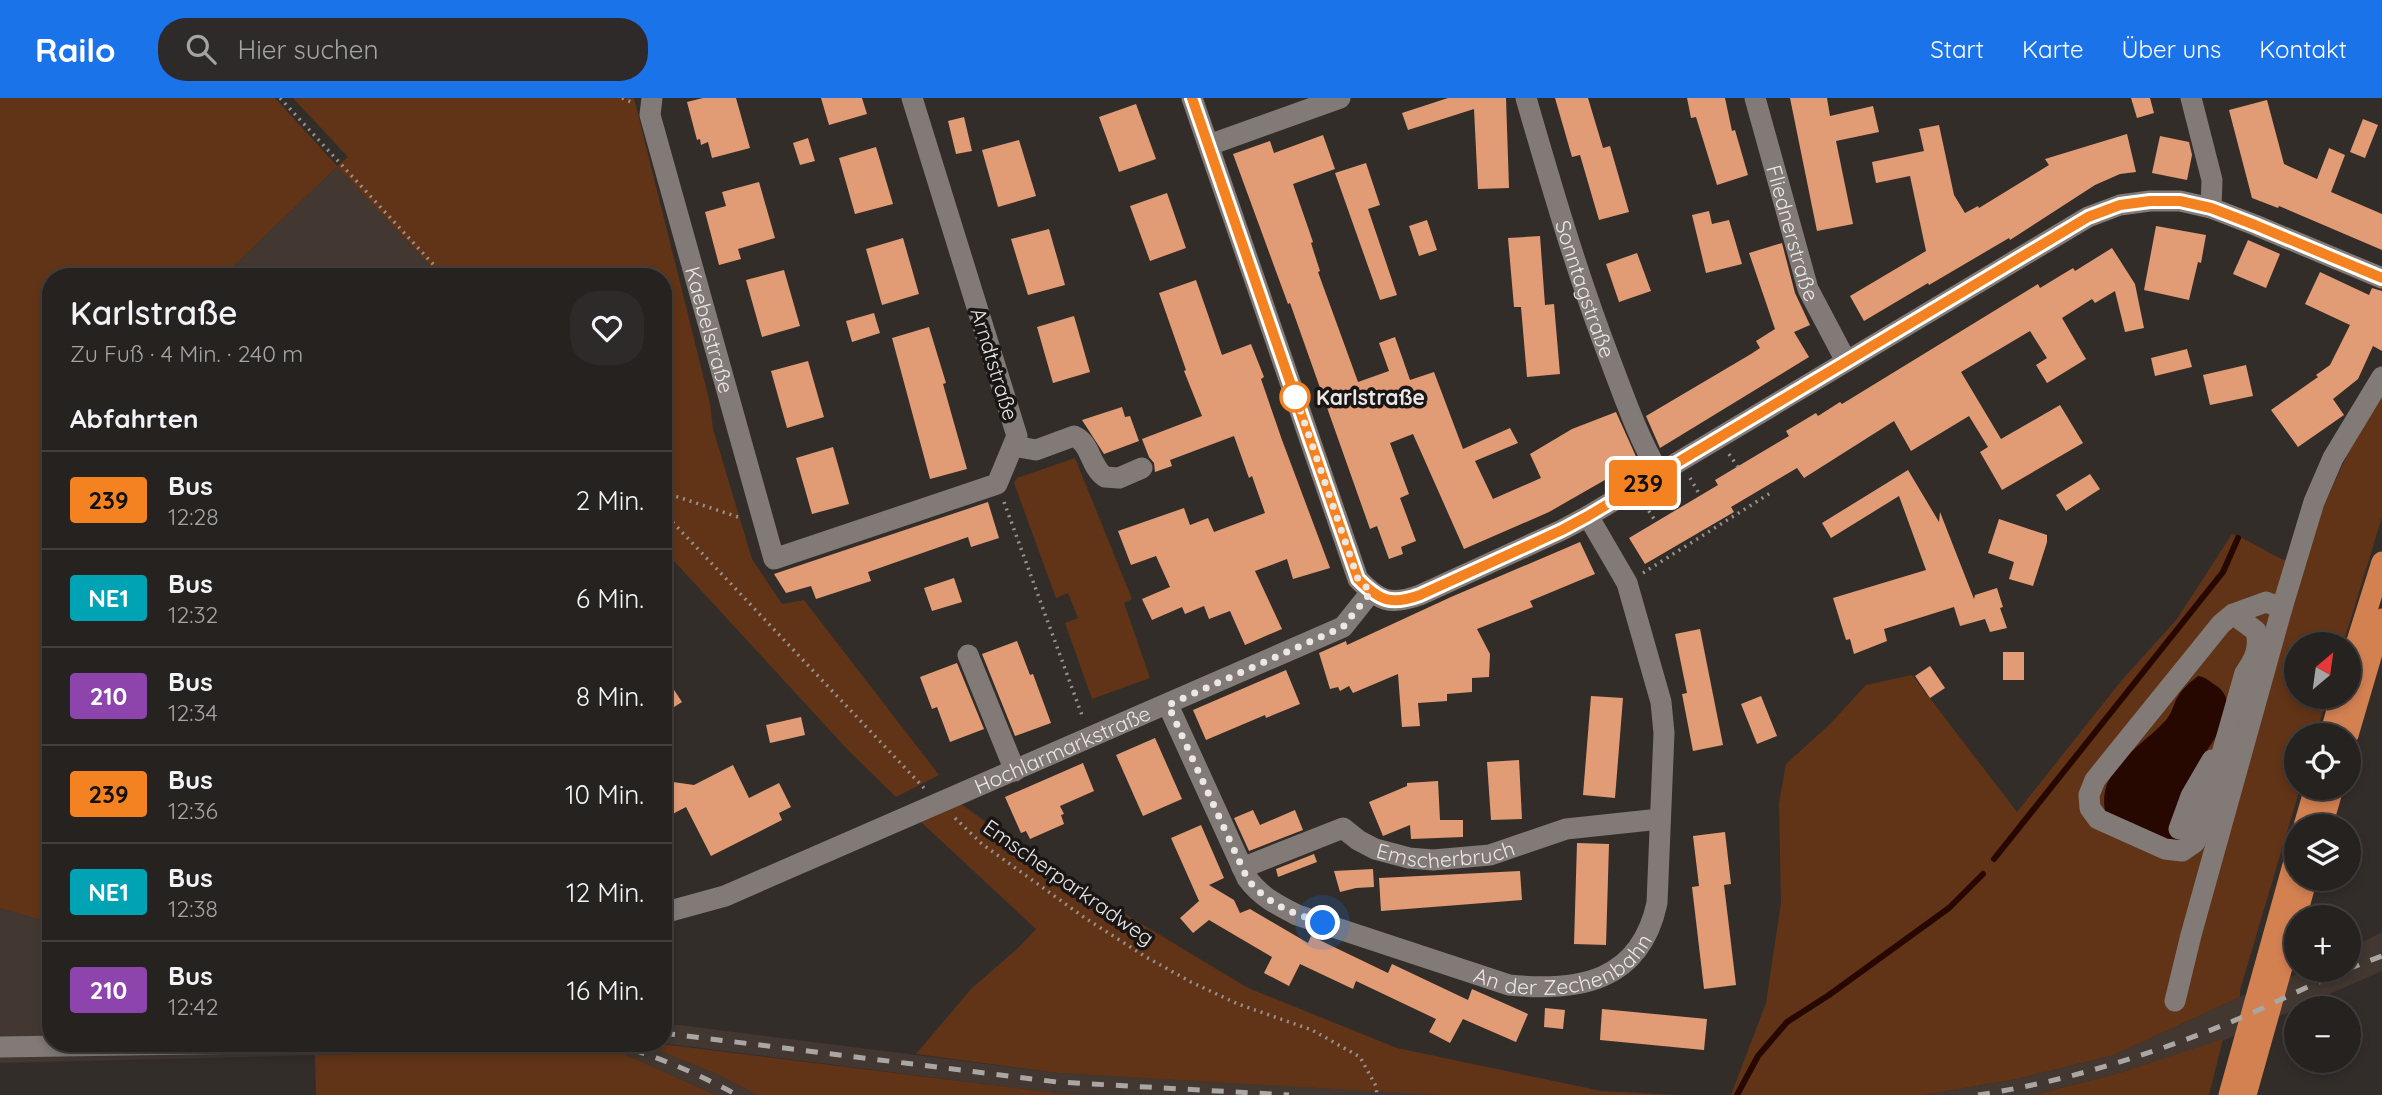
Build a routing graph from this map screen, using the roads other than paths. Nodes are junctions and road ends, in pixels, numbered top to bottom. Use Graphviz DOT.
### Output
graph roads {
  1 [pos="912,98"];
  2 [pos="1192,98"];
  3 [pos="1340,98"];
  4 [pos="1526,98"];
  5 [pos="1755,98"];
  6 [pos="2190,98"];
  7 [pos="652,99"];
  8 [pos="1209,145"];
  9 [pos="2211,208"];
  10 [pos="2382,278"];
  11 [pos="1846,361"];
  12 [pos="2382,377"];
  13 [pos="1013,446"];
  14 [pos="1142,468"];
  15 [pos="1660,473"];
  16 [pos="1588,516"];
  17 [pos="774,559"];
  18 [pos="2382,562"];
  19 [pos="1371,592"];
  20 [pos="2282,608"];
  21 [pos="2232,614"];
  22 [pos="2382,619"];
  23 [pos="2360,632"];
  24 [pos="968,655"];
  25 [pos="1168,705"];
  26 [pos="2352,723"];
  27 [pos="2229,731"];
  28 [pos="1016,771"];
  29 [pos="1660,819"];
  30 [pos="2179,829"];
  31 [pos="1242,867"];
  32 [pos="2288,891"];
  33 [pos="2301,891"];
  34 [pos="672,911"];
  35 [pos="2267,987"];
  36 [pos="2175,1001"];
  37 [pos="2256,1027"];
  38 [pos="42,1046"];
  39 [pos="0,1047"];
  40 [pos="2229,1095"];
  41 [pos="2246,1095"];
  1 -- 13 [label="street, Arndtstraße"];
  2 -- 8 [label="street"];
  3 -- 8 [label="street"];
  4 -- 15 [label="street, Sonntagstraße"];
  5 -- 11 [label="street, Fliednerstraße"];
  6 -- 9 [label="street"];
  7 -- 17 [label="street, Kaebelstraße"];
  8 -- 19 [label="street"];
  9 -- 10 [label="street"];
  9 -- 11 [label="street"];
  11 -- 15 [label="street"];
  12 -- 20 [label="street"];
  13 -- 14 [label="street"];
  13 -- 17 [label="street, Arndtstraße"];
  15 -- 16 [label="street"];
  16 -- 19 [label="street"];
  16 -- 29 [label="street, An der Zechenbahn"];
  18 -- 23 [label="highway"];
  19 -- 25 [label="street, Hochlarmarkstraße"];
  20 -- 21 [label="street"];
  20 -- 36 [label="street"];
  21 -- 27 [label="street"];
  21 -- 27 [label="street"];
  22 -- 26 [label="highway"];
  24 -- 28 [label="street"];
  25 -- 28 [label="street, Hochlarmarkstraße"];
  25 -- 31 [label="street, An der Zechenbahn"];
  27 -- 30 [label="street"];
  28 -- 34 [label="street, Hochlarmarkstraße"];
  29 -- 31 [label="street, Emscherbruch"];
  29 -- 31 [label="street, An der Zechenbahn"];
  32 -- 35 [label="highway"];
  33 -- 35 [label="highway"];
  35 -- 37 [label="highway"];
  37 -- 40 [label="highway"];
  37 -- 41 [label="highway"];
  38 -- 39 [label="street"];
}
